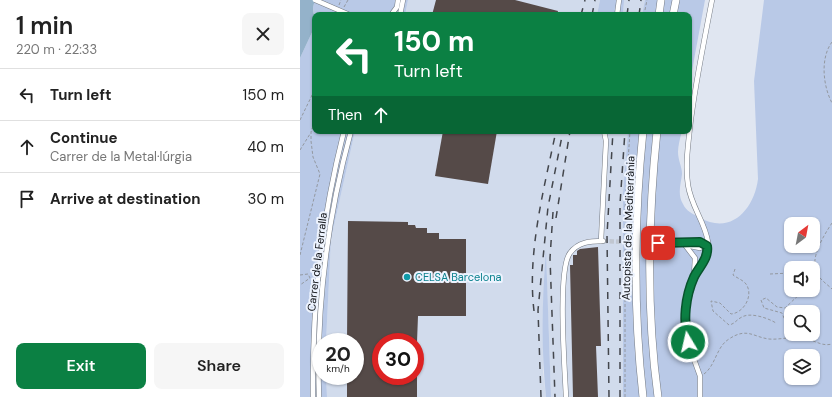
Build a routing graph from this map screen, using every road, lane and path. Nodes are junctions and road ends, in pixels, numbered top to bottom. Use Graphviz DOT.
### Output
graph roads {
  1 [pos="315,0"];
  2 [pos="398,0"];
  3 [pos="403,0"];
  4 [pos="618,0"];
  5 [pos="647,0"];
  6 [pos="661,0"];
  7 [pos="676,0"];
  8 [pos="712,0"];
  9 [pos="343,12"];
  10 [pos="393,12"];
  11 [pos="401,12"];
  12 [pos="616,12"];
  13 [pos="645,12"];
  14 [pos="659,12"];
  15 [pos="674,12"];
  16 [pos="832,42"];
  17 [pos="312,95"];
  18 [pos="832,103"];
  19 [pos="692,114"];
  20 [pos="300,120"];
  21 [pos="312,129"];
  22 [pos="311,132"];
  23 [pos="343,134"];
  24 [pos="350,134"];
  25 [pos="605,134"];
  26 [pos="630,134"];
  27 [pos="643,134"];
  28 [pos="657,134"];
  29 [pos="690,134"];
  30 [pos="300,150"];
  31 [pos="832,223"];
  32 [pos="658,243"];
  33 [pos="683,244"];
  34 [pos="706,245"];
  35 [pos="300,255"];
  36 [pos="735,268"];
  37 [pos="784,273"];
  38 [pos="770,274"];
  39 [pos="300,275"];
  40 [pos="694,278"];
  41 [pos="300,285"];
  42 [pos="832,289"];
  43 [pos="797,297"];
  44 [pos="788,305"];
  45 [pos="784,308"];
  46 [pos="784,318"];
  47 [pos="776,323"];
  48 [pos="832,344"];
  49 [pos="700,376"];
  50 [pos="313,397"];
  51 [pos="320,397"];
  52 [pos="566,397"];
  53 [pos="626,397"];
  54 [pos="643,397"];
  55 [pos="658,397"];
  56 [pos="700,397"];
  1 -- 9 [label="street, bridge"];
  2 -- 10 [label="street"];
  3 -- 11 [label="street"];
  4 -- 12 [label="street"];
  5 -- 13 [label="path"];
  6 -- 14 [label="highway"];
  7 -- 15 [label="highway"];
  8 -- 19 [label="street"];
  16 -- 18 [label="path"];
  17 -- 20 [label="path"];
  21 -- 22 [label="path"];
  22 -- 30 [label="path"];
  22 -- 35 [label="path"];
  23 -- 50 [label="street, Carrer de la Ferralla"];
  24 -- 51 [label="street, Carrer de la Ferralla"];
  25 -- 52 [label="street"];
  26 -- 53 [label="path"];
  27 -- 54 [label="highway, Autopista de la Mediterrània"];
  28 -- 55 [label="highway, Autopista de la Mediterrània"];
  29 -- 34 [label="street"];
  31 -- 42 [label="path"];
  32 -- 33 [label="street"];
  33 -- 34 [label="street"];
  33 -- 40 [label="street"];
  34 -- 40 [label="street"];
  36 -- 47 [label="path"];
  37 -- 38 [label="path"];
  39 -- 41 [label="path"];
  40 -- 49 [label="street"];
  43 -- 44 [label="path"];
  45 -- 46 [label="path"];
  48 -- 49 [label="path"];
  49 -- 56 [label="street"];
}
